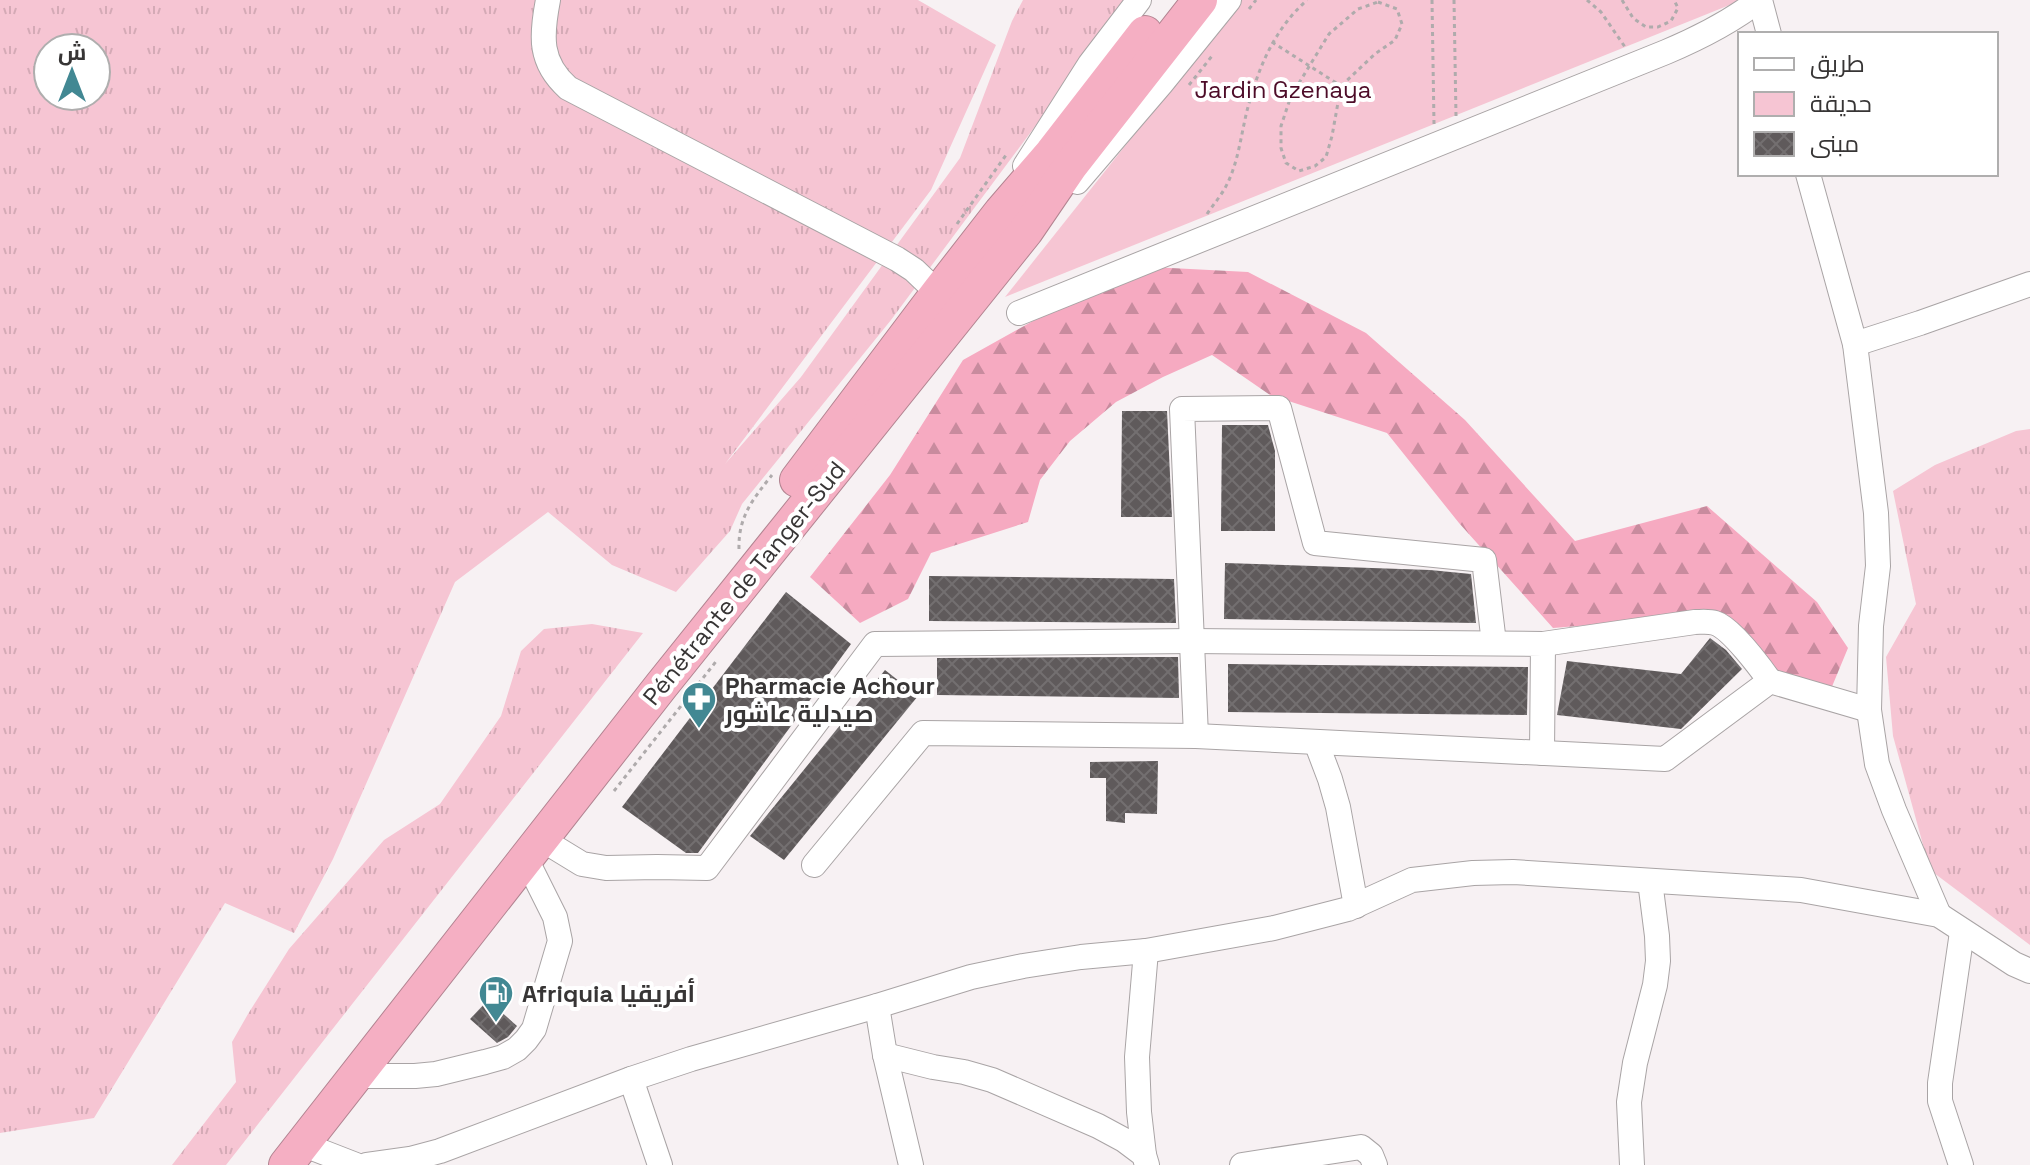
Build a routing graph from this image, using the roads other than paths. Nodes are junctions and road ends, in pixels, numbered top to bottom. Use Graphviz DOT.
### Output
graph roads {
  1 [pos="548,0"];
  2 [pos="1139,0"];
  3 [pos="1170,0"];
  4 [pos="1200,0"];
  5 [pos="1759,0"];
  6 [pos="1236,8"];
  7 [pos="1768,32"];
  8 [pos="1809,176"];
  9 [pos="1013,221"];
  10 [pos="2030,284"];
  11 [pos="938,293"];
  12 [pos="1019,313"];
  13 [pos="1855,344"];
  14 [pos="750,557"];
  15 [pos="1192,641"];
  16 [pos="1494,643"];
  17 [pos="1543,644"];
  18 [pos="696,645"];
  19 [pos="1770,681"];
  20 [pos="1869,710"];
  21 [pos="1196,736"];
  22 [pos="1316,742"];
  23 [pos="1542,753"];
  24 [pos="533,849"];
  25 [pos="814,865"];
  26 [pos="1650,881"];
  27 [pos="1356,906"];
  28 [pos="1939,915"];
  29 [pos="1962,932"];
  30 [pos="1146,951"];
  31 [pos="2030,971"];
  32 [pos="877,1006"];
  33 [pos="885,1055"];
  34 [pos="355,1076"];
  35 [pos="631,1079"];
  36 [pos="294,1155"];
  37 [pos="443,1158"];
  38 [pos="1146,1160"];
  39 [pos="263,1165"];
  40 [pos="356,1165"];
  41 [pos="367,1165"];
  42 [pos="660,1165"];
  43 [pos="911,1165"];
  44 [pos="1242,1165"];
  45 [pos="1375,1165"];
  46 [pos="1632,1165"];
  47 [pos="1961,1165"];
  1 -- 11 [label="street"];
  2 -- 9 [label="street"];
  3 -- 9 [label="highway, Pénétrante de Tanger-Sud"];
  4 -- 9 [label="highway, Pénétrante de Tanger-Sud"];
  5 -- 7 [label="street"];
  5 -- 12 [label="street"];
  6 -- 9 [label="street"];
  8 -- 13 [label="street"];
  9 -- 11 [label="highway, Pénétrante de Tanger-Sud"];
  9 -- 14 [label="highway, Pénétrante de Tanger-Sud"];
  10 -- 13 [label="street"];
  11 -- 14 [label="highway, Pénétrante de Tanger-Sud"];
  13 -- 20 [label="street"];
  14 -- 18 [label="highway, Pénétrante de Tanger-Sud"];
  15 -- 16 [label="street"];
  15 -- 16 [label="street"];
  15 -- 21 [label="street"];
  15 -- 24 [label="street"];
  16 -- 17 [label="street"];
  17 -- 19 [label="street"];
  17 -- 23 [label="street"];
  18 -- 24 [label="highway, Pénétrante de Tanger-Sud"];
  18 -- 39 [label="highway, Pénétrante de Tanger-Sud"];
  19 -- 20 [label="street"];
  19 -- 23 [label="street"];
  20 -- 28 [label="street"];
  21 -- 22 [label="street"];
  21 -- 25 [label="street"];
  22 -- 23 [label="street"];
  22 -- 27 [label="street"];
  24 -- 34 [label="highway, Pénétrante de Tanger-Sud"];
  24 -- 34 [label="street"];
  26 -- 27 [label="street"];
  26 -- 28 [label="street"];
  26 -- 46 [label="street"];
  27 -- 30 [label="street"];
  28 -- 29 [label="street"];
  29 -- 31 [label="street"];
  29 -- 47 [label="street"];
  30 -- 32 [label="street"];
  30 -- 38 [label="street"];
  32 -- 33 [label="street"];
  32 -- 35 [label="street"];
  33 -- 38 [label="street"];
  33 -- 43 [label="street"];
  34 -- 36 [label="highway, Pénétrante de Tanger-Sud"];
  35 -- 37 [label="street"];
  35 -- 42 [label="street"];
  36 -- 40 [label="street"];
  37 -- 41 [label="street"];
  44 -- 45 [label="street"];
}
